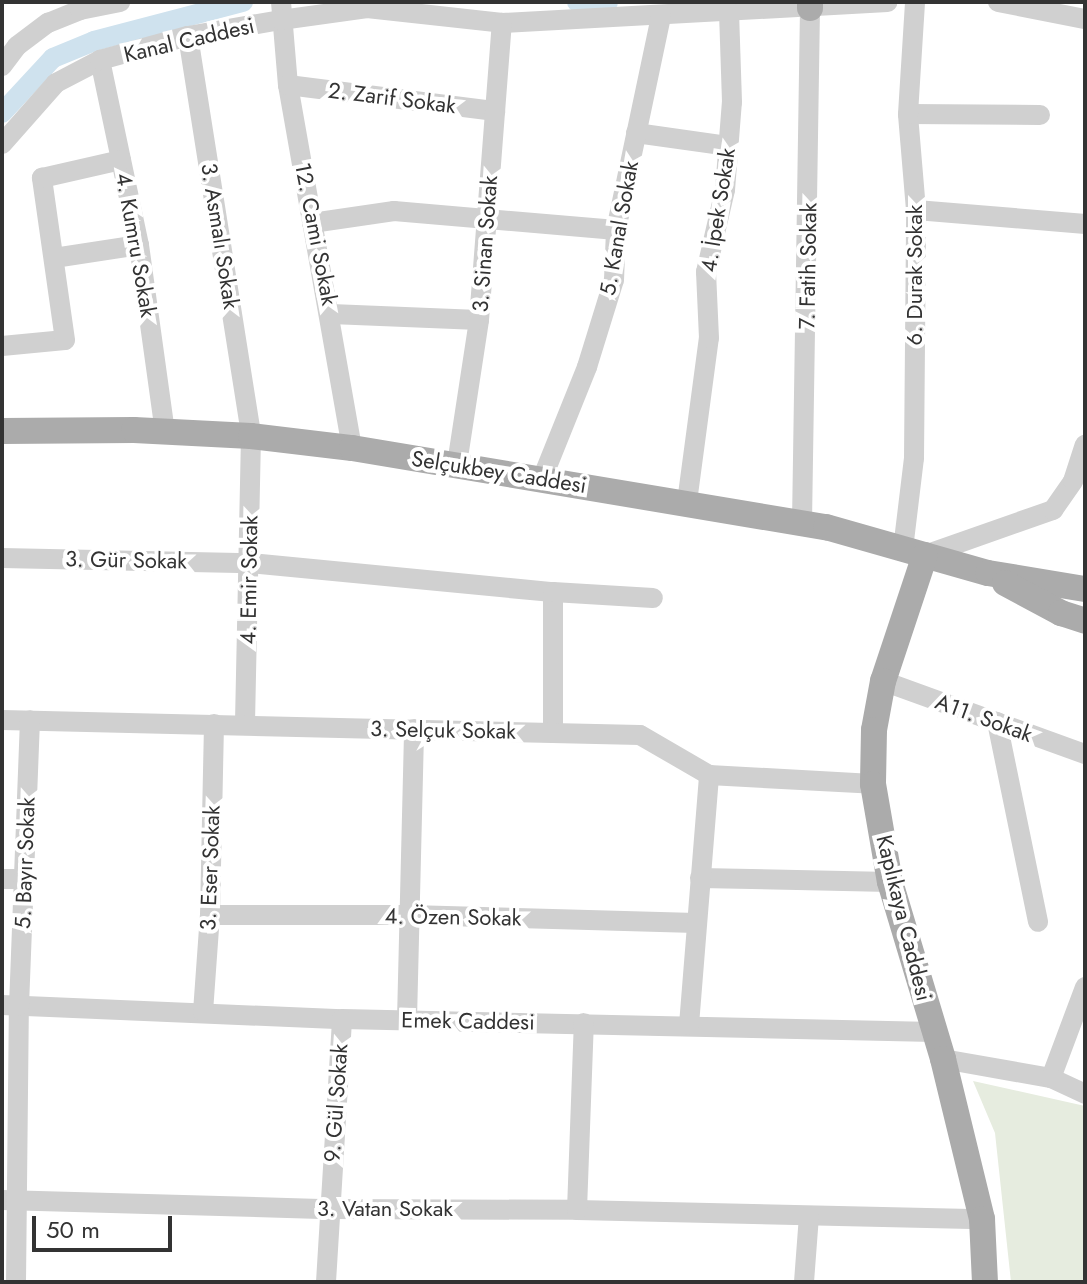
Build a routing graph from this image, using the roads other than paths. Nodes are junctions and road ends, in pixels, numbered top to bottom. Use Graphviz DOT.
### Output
graph roads {
  1 [pos="120,2"];
  2 [pos="887,2"];
  3 [pos="915,2"];
  4 [pos="998,2"];
  5 [pos="810,5"];
  6 [pos="281,9"];
  7 [pos="729,12"];
  8 [pos="661,16"];
  9 [pos="1085,19"];
  10 [pos="502,23"];
  11 [pos="188,36"];
  12 [pos="100,60"];
  13 [pos="2,66"];
  14 [pos="288,85"];
  15 [pos="495,111"];
  16 [pos="908,114"];
  17 [pos="1040,115"];
  18 [pos="636,133"];
  19 [pos="2,144"];
  20 [pos="729,146"];
  21 [pos="121,160"];
  22 [pos="916,210"];
  23 [pos="486,218"];
  24 [pos="312,223"];
  25 [pos="1085,224"];
  26 [pos="616,230"];
  27 [pos="139,245"];
  28 [pos="54,258"];
  29 [pos="331,314"];
  30 [pos="479,320"];
  31 [pos="2,346"];
  32 [pos="2,431"];
  33 [pos="165,432"];
  34 [pos="251,436"];
  35 [pos="1085,445"];
  36 [pos="352,448"];
  37 [pos="457,464"];
  38 [pos="542,479"];
  39 [pos="687,502"];
  40 [pos="802,523"];
  41 [pos="914,552"];
  42 [pos="2,558"];
  43 [pos="250,563"];
  44 [pos="988,573"];
  45 [pos="1085,589"];
  46 [pos="553,592"];
  47 [pos="653,598"];
  48 [pos="1085,621"];
  49 [pos="883,681"];
  50 [pos="2,720"];
  51 [pos="30,720"];
  52 [pos="997,722"];
  53 [pos="214,724"];
  54 [pos="245,725"];
  55 [pos="414,729"];
  56 [pos="553,733"];
  57 [pos="1085,754"];
  58 [pos="709,775"];
  59 [pos="873,784"];
  60 [pos="700,878"];
  61 [pos="2,879"];
  62 [pos="24,879"];
  63 [pos="890,882"];
  64 [pos="210,915"];
  65 [pos="410,915"];
  66 [pos="1038,922"];
  67 [pos="696,923"];
  68 [pos="1085,987"];
  69 [pos="11,1006"];
  70 [pos="203,1012"];
  71 [pos="342,1019"];
  72 [pos="407,1020"];
  73 [pos="584,1023"];
  74 [pos="689,1025"];
  75 [pos="934,1032"];
  76 [pos="943,1059"];
  77 [pos="1051,1078"];
  78 [pos="1085,1094"];
  79 [pos="10,1201"];
  80 [pos="329,1209"];
  81 [pos="577,1210"];
  82 [pos="809,1216"];
  83 [pos="982,1219"];
  84 [pos="16,1282"];
  85 [pos="326,1282"];
  86 [pos="804,1282"];
  87 [pos="985,1282"];
  1 -- 13 [label="street"];
  2 -- 5 [label="street, Kanal Caddesi"];
  3 -- 16 [label="street, 6. Durak Sokak"];
  4 -- 9 [label="street"];
  5 -- 7 [label="street, Kanal Caddesi"];
  5 -- 40 [label="street, 7. Fatih Sokak"];
  6 -- 10 [label="street, Kanal Caddesi"];
  6 -- 11 [label="street, Kanal Caddesi"];
  6 -- 14 [label="street, 12. Cami Sokak"];
  7 -- 8 [label="street, Kanal Caddesi"];
  7 -- 20 [label="street, 4. İpek Sokak"];
  8 -- 10 [label="street, Kanal Caddesi"];
  8 -- 18 [label="street, 5. Kanal Sokak"];
  10 -- 15 [label="street, 3. Sinan Sokak"];
  11 -- 12 [label="street, Kanal Caddesi"];
  11 -- 34 [label="street, 3. Asmalı Sokak"];
  12 -- 19 [label="street, Kanal Caddesi"];
  12 -- 21 [label="street, 4. Kumru Sokak"];
  14 -- 15 [label="street, 2. Zarif Sokak"];
  14 -- 24 [label="street, 12. Cami Sokak"];
  15 -- 23 [label="street, 3. Sinan Sokak"];
  16 -- 17 [label="street"];
  16 -- 22 [label="street, 6. Durak Sokak"];
  18 -- 20 [label="street"];
  18 -- 26 [label="street, 5. Kanal Sokak"];
  20 -- 39 [label="street, 4. İpek Sokak"];
  21 -- 27 [label="street, 4. Kumru Sokak"];
  21 -- 28 [label="street"];
  22 -- 25 [label="street"];
  22 -- 41 [label="street, 6. Durak Sokak"];
  23 -- 24 [label="street"];
  23 -- 26 [label="street"];
  23 -- 30 [label="street, 3. Sinan Sokak"];
  24 -- 29 [label="street, 12. Cami Sokak"];
  26 -- 38 [label="street, 5. Kanal Sokak"];
  27 -- 28 [label="street"];
  27 -- 33 [label="street, 4. Kumru Sokak"];
  28 -- 31 [label="street"];
  29 -- 30 [label="street"];
  29 -- 36 [label="street, 12. Cami Sokak"];
  30 -- 37 [label="street, 3. Sinan Sokak"];
  32 -- 33 [label="main road, Selçukbey Caddesi"];
  33 -- 34 [label="main road, Selçukbey Caddesi"];
  34 -- 36 [label="main road, Selçukbey Caddesi"];
  34 -- 43 [label="street, 4. Emir Sokak"];
  35 -- 41 [label="street"];
  36 -- 37 [label="main road, Selçukbey Caddesi"];
  37 -- 38 [label="main road, Selçukbey Caddesi"];
  38 -- 39 [label="main road, Selçukbey Caddesi"];
  39 -- 40 [label="main road, Selçukbey Caddesi"];
  40 -- 41 [label="main road, Selçukbey Caddesi"];
  41 -- 44 [label="main road, Selçukbey Caddesi"];
  41 -- 49 [label="main road, Kaplıkaya Caddesi"];
  42 -- 43 [label="street, 3. Gür Sokak"];
  43 -- 46 [label="street, 3. Gür Sokak"];
  43 -- 54 [label="street, 4. Emir Sokak"];
  44 -- 45 [label="main road, Selçukbey Caddesi"];
  44 -- 48 [label="main road, Selçukbey Caddesi"];
  46 -- 47 [label="street"];
  46 -- 56 [label="street"];
  49 -- 52 [label="street, A11. Sokak"];
  49 -- 59 [label="main road, Kaplıkaya Caddesi"];
  50 -- 51 [label="street, 3. Selçuk Sokak"];
  51 -- 53 [label="street, 3. Selçuk Sokak"];
  51 -- 62 [label="street, 5. Bayır Sokak"];
  52 -- 57 [label="street, A11. Sokak"];
  52 -- 66 [label="street"];
  53 -- 54 [label="street, 3. Selçuk Sokak"];
  53 -- 64 [label="street, 3. Eser Sokak"];
  54 -- 55 [label="street, 3. Selçuk Sokak"];
  55 -- 56 [label="street, 3. Selçuk Sokak"];
  55 -- 65 [label="street"];
  56 -- 58 [label="street, 3. Selçuk Sokak"];
  58 -- 59 [label="street, 3. Selçuk Sokak"];
  58 -- 60 [label="street"];
  59 -- 63 [label="main road, Kaplıkaya Caddesi"];
  60 -- 63 [label="street"];
  60 -- 67 [label="street"];
  61 -- 62 [label="street"];
  62 -- 69 [label="street, 5. Bayır Sokak"];
  63 -- 75 [label="main road, Kaplıkaya Caddesi"];
  64 -- 65 [label="street, 4. Özen Sokak"];
  64 -- 70 [label="street, 3. Eser Sokak"];
  65 -- 67 [label="street, 4. Özen Sokak"];
  65 -- 72 [label="street"];
  67 -- 74 [label="street"];
  68 -- 77 [label="street"];
  69 -- 70 [label="street, Emek Caddesi"];
  69 -- 79 [label="street, 5. Bayır Sokak"];
  70 -- 71 [label="street, Emek Caddesi"];
  71 -- 72 [label="street, Emek Caddesi"];
  71 -- 80 [label="street, 9. Gül Sokak"];
  72 -- 73 [label="street, Emek Caddesi"];
  73 -- 74 [label="street, Emek Caddesi"];
  73 -- 81 [label="street"];
  74 -- 75 [label="street, Emek Caddesi"];
  75 -- 76 [label="main road, Kaplıkaya Caddesi"];
  76 -- 77 [label="street"];
  76 -- 83 [label="main road, Kaplıkaya Caddesi"];
  77 -- 78 [label="street"];
  79 -- 80 [label="street, 3. Vatan Sokak"];
  79 -- 84 [label="street, 5. Bayır Sokak"];
  80 -- 81 [label="street, 3. Vatan Sokak"];
  80 -- 85 [label="street, 9. Gül Sokak"];
  81 -- 82 [label="street, 3. Vatan Sokak"];
  82 -- 83 [label="street, 3. Vatan Sokak"];
  82 -- 86 [label="street"];
  83 -- 87 [label="main road, Kaplıkaya Caddesi"];
}
